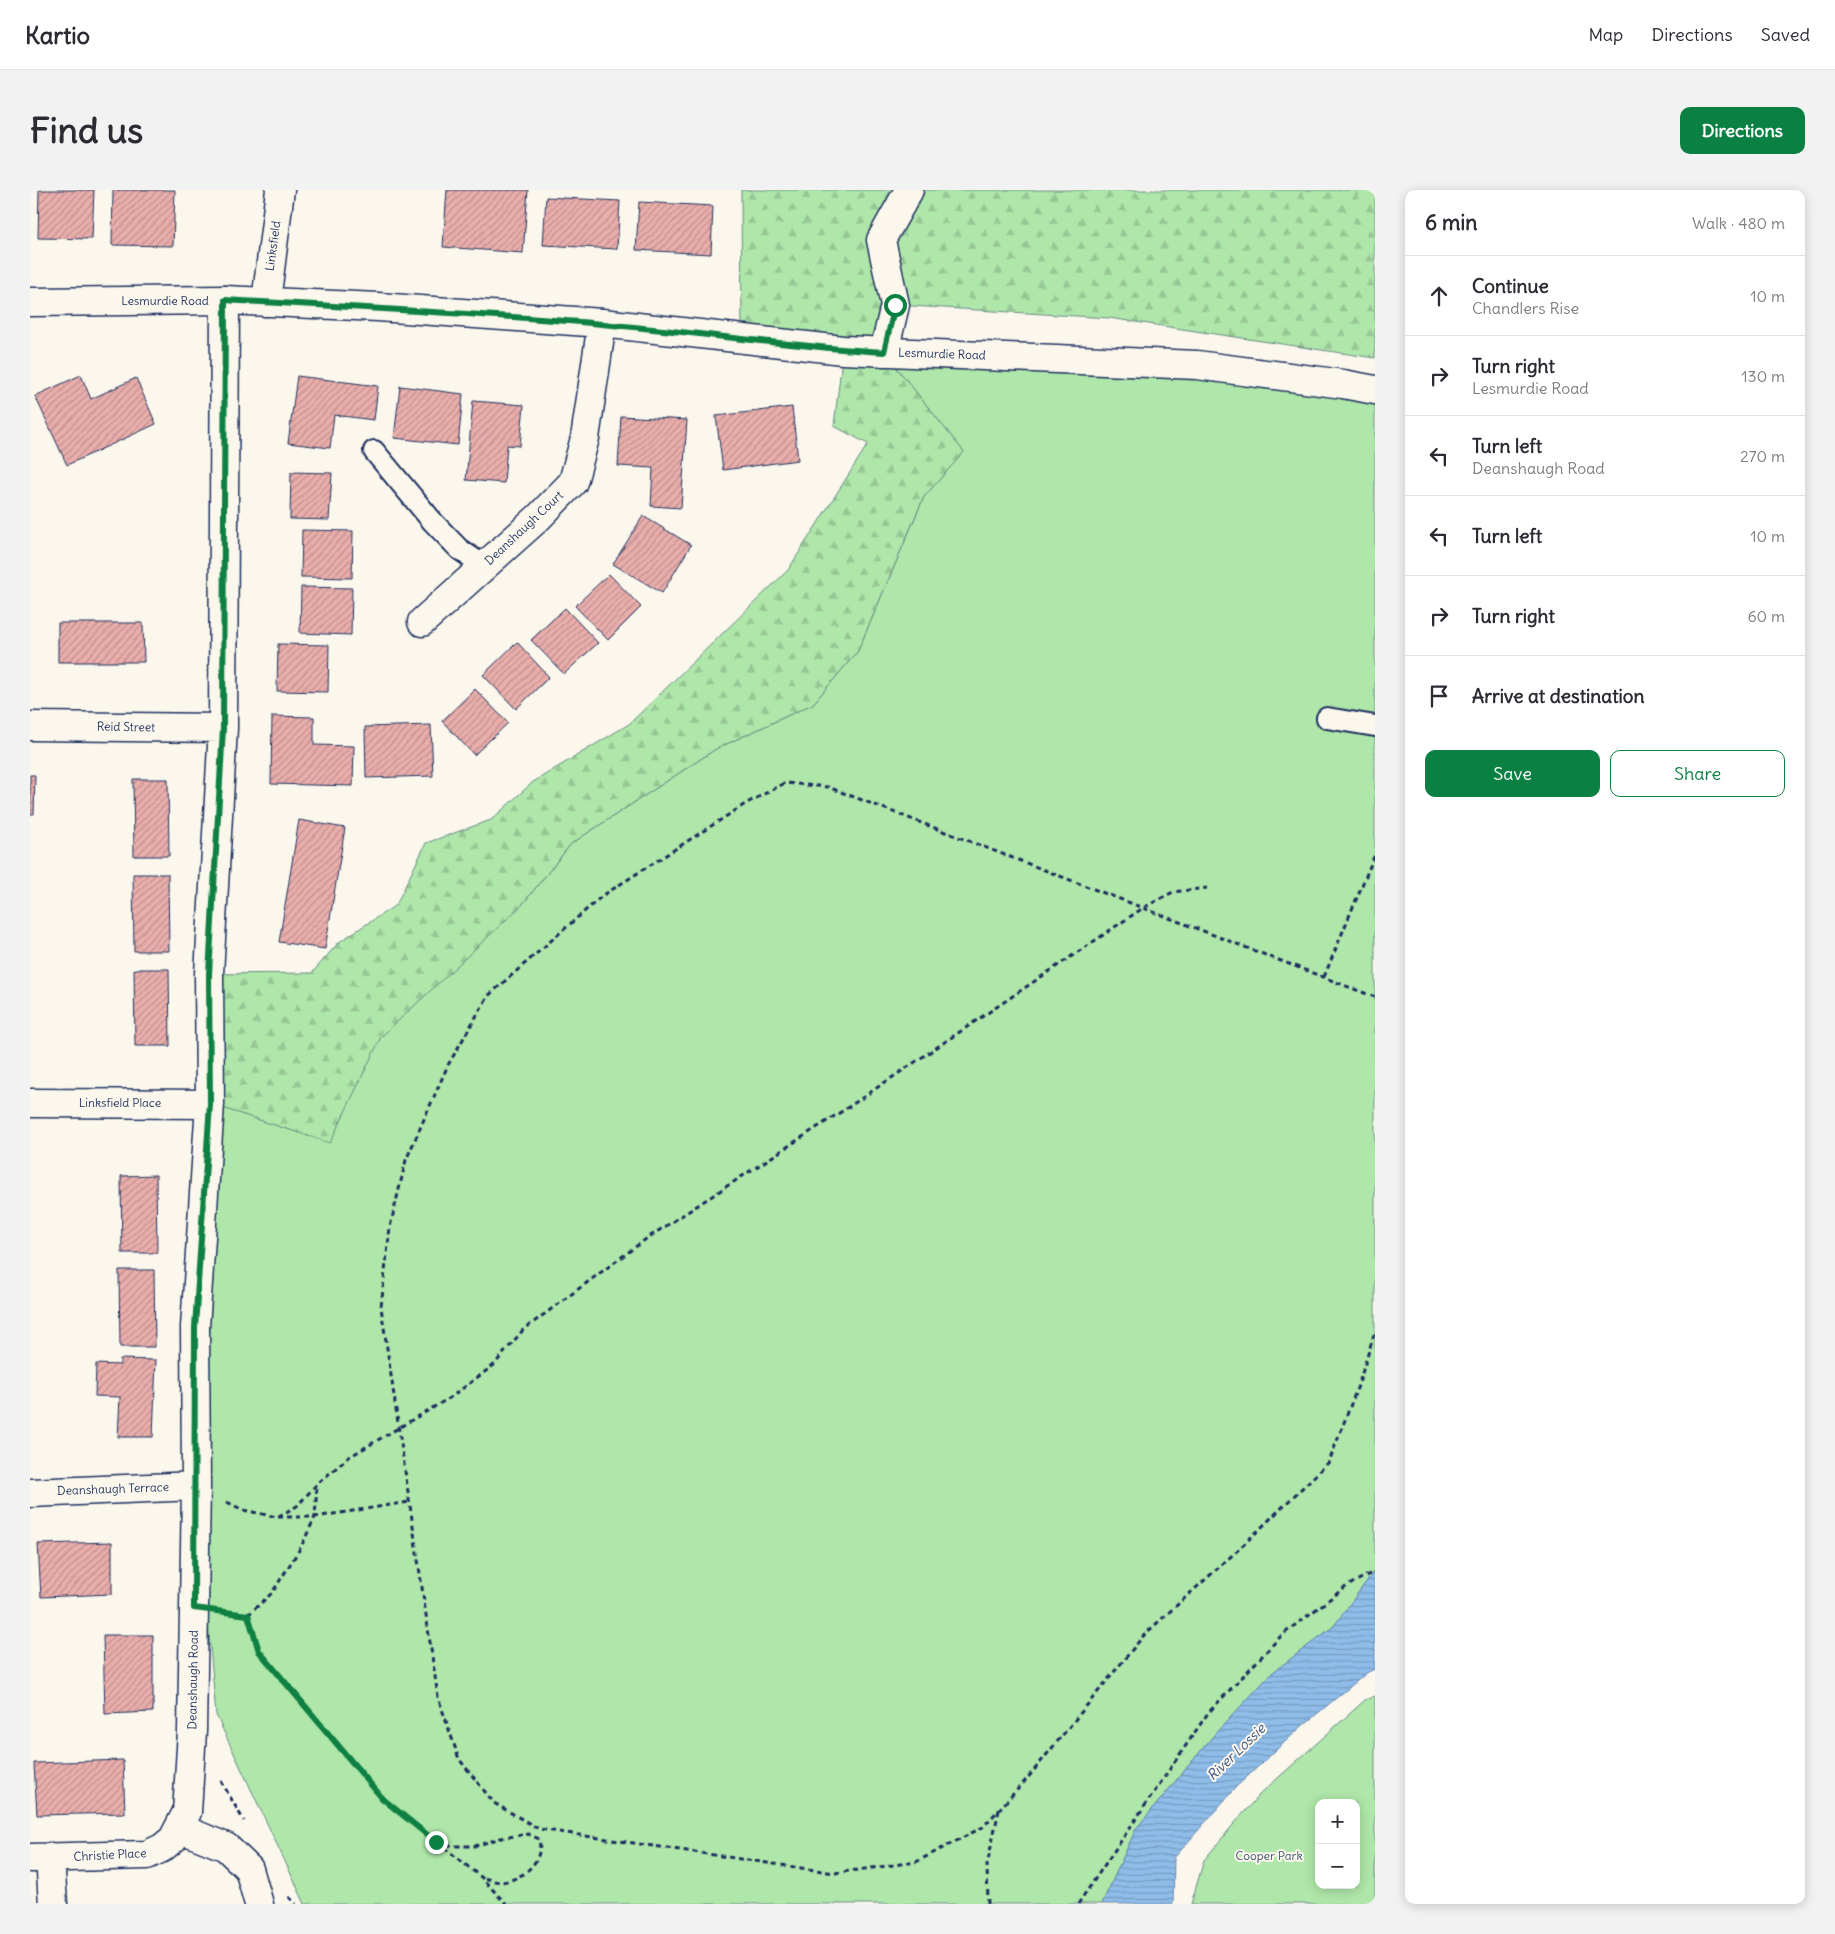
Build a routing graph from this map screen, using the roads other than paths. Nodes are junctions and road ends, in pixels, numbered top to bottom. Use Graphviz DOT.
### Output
graph roads {
  1 [pos="280,190"];
  2 [pos="909,190"];
  3 [pos="225,300"];
  4 [pos="30,302"];
  5 [pos="266,302"];
  6 [pos="602,324"];
  7 [pos="884,352"];
  8 [pos="1375,390"];
  9 [pos="374,450"];
  10 [pos="484,566"];
  11 [pos="422,622"];
  12 [pos="1328,718"];
  13 [pos="30,726"];
  14 [pos="1375,726"];
  15 [pos="223,728"];
  16 [pos="30,1103"];
  17 [pos="210,1104"];
  18 [pos="196,1486"];
  19 [pos="30,1493"];
  20 [pos="179,1828"];
  21 [pos="40,1858"];
  22 [pos="53,1904"];
  23 [pos="260,1904"];
  1 -- 5 [label="street, Linksfield"];
  2 -- 7 [label="street"];
  3 -- 4 [label="street, Lesmurdie Road"];
  3 -- 5 [label="street, Lesmurdie Road"];
  3 -- 15 [label="street, Deanshaugh Road"];
  5 -- 6 [label="street, Lesmurdie Road"];
  6 -- 7 [label="street, Lesmurdie Road"];
  6 -- 10 [label="street, Deanshaugh Court"];
  7 -- 8 [label="street, Lesmurdie Road"];
  9 -- 10 [label="lane"];
  10 -- 11 [label="street, Deanshaugh Court"];
  12 -- 14 [label="lane"];
  13 -- 15 [label="street, Reid Street"];
  15 -- 17 [label="street, Deanshaugh Road"];
  16 -- 17 [label="street, Linksfield Place"];
  17 -- 18 [label="street, Deanshaugh Road"];
  18 -- 19 [label="street, Deanshaugh Terrace"];
  18 -- 20 [label="street, Deanshaugh Road"];
  20 -- 21 [label="street, Christie Place"];
  20 -- 23 [label="street"];
  21 -- 22 [label="street"];
}
